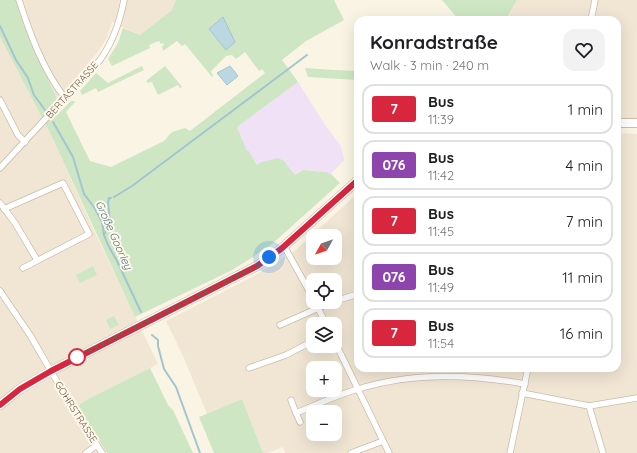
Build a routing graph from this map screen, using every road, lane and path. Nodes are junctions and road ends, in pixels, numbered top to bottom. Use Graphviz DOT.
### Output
graph roads {
  1 [pos="19,0"];
  2 [pos="124,0"];
  3 [pos="595,0"];
  4 [pos="592,16"];
  5 [pos="65,98"];
  6 [pos="0,100"];
  7 [pos="621,123"];
  8 [pos="637,123"];
  9 [pos="25,142"];
  10 [pos="0,168"];
  11 [pos="354,184"];
  12 [pos="0,203"];
  13 [pos="4,209"];
  14 [pos="284,246"];
  15 [pos="37,260"];
  16 [pos="23,268"];
  17 [pos="306,285"];
  18 [pos="0,291"];
  19 [pos="354,295"];
  20 [pos="342,299"];
  21 [pos="310,309"];
  22 [pos="280,325"];
  23 [pos="306,344"];
  24 [pos="340,353"];
  25 [pos="249,368"];
  26 [pos="51,371"];
  27 [pos="527,372"];
  28 [pos="524,384"];
  29 [pos="358,389"];
  30 [pos="522,393"];
  31 [pos="637,398"];
  32 [pos="291,400"];
  33 [pos="0,405"];
  34 [pos="589,406"];
  35 [pos="296,413"];
  36 [pos="300,422"];
  37 [pos="383,441"];
  38 [pos="97,445"];
  39 [pos="86,453"];
  40 [pos="102,453"];
  41 [pos="351,453"];
  42 [pos="389,453"];
  43 [pos="510,453"];
  44 [pos="603,453"];
  1 -- 5 [label="street"];
  2 -- 5 [label="street, BERTASTRASSE"];
  3 -- 4 [label="street"];
  5 -- 9 [label="street, BERTASTRASSE"];
  6 -- 9 [label="street"];
  7 -- 8 [label="main road"];
  9 -- 10 [label="street, BERTASTRASSE"];
  11 -- 14 [label="main road"];
  12 -- 13 [label="street"];
  13 -- 15 [label="street"];
  13 -- 15 [label="street"];
  14 -- 17 [label="street"];
  14 -- 26 [label="main road"];
  15 -- 16 [label="street"];
  18 -- 26 [label="street, GOHRSTRASSE"];
  19 -- 20 [label="street"];
  21 -- 22 [label="street"];
  23 -- 25 [label="street"];
  24 -- 29 [label="street"];
  26 -- 33 [label="main road"];
  26 -- 38 [label="street, GOHRSTRASSE"];
  27 -- 28 [label="street"];
  28 -- 29 [label="street"];
  28 -- 30 [label="street"];
  29 -- 35 [label="street"];
  29 -- 37 [label="street"];
  30 -- 34 [label="street"];
  30 -- 43 [label="street"];
  31 -- 34 [label="street"];
  32 -- 35 [label="street"];
  34 -- 44 [label="street"];
  35 -- 36 [label="street"];
  37 -- 41 [label="street"];
  37 -- 42 [label="street"];
  38 -- 39 [label="street"];
  38 -- 40 [label="street, GOHRSTRASSE"];
}
